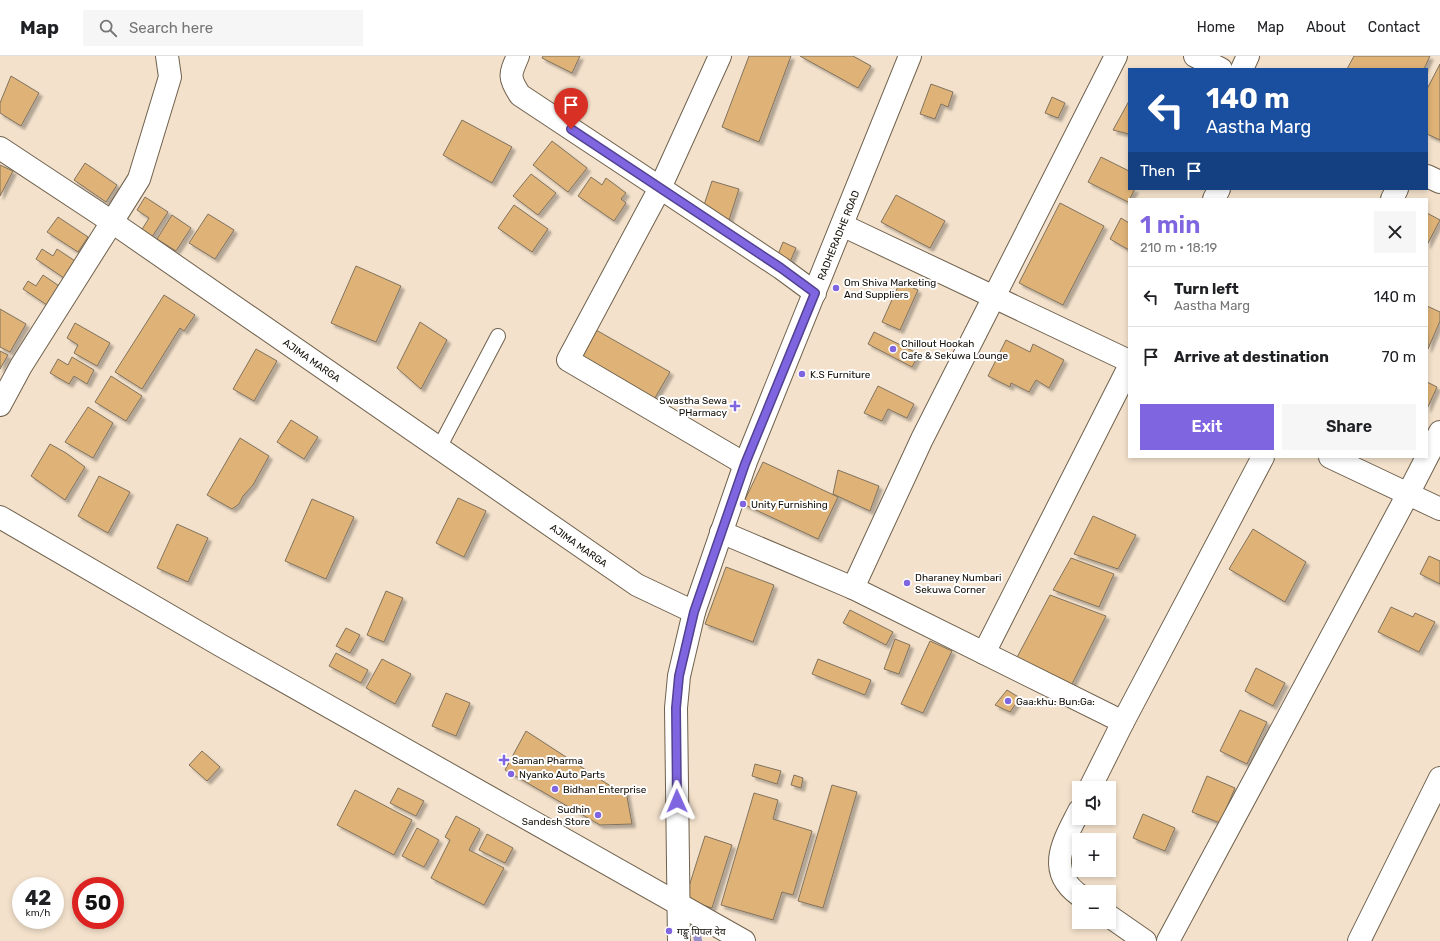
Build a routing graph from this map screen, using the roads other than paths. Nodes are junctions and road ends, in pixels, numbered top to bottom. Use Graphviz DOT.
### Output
graph roads {
  1 [pos="167,56"];
  2 [pos="518,56"];
  3 [pos="720,56"];
  4 [pos="910,56"];
  5 [pos="1116,56"];
  6 [pos="1196,56"];
  7 [pos="1248,56"];
  8 [pos="1219,68"];
  9 [pos="1242,68"];
  10 [pos="0,148"];
  11 [pos="1428,176"];
  12 [pos="1440,182"];
  13 [pos="660,188"];
  14 [pos="112,222"];
  15 [pos="842,224"];
  16 [pos="815,293"];
  17 [pos="995,297"];
  18 [pos="498,336"];
  19 [pos="1128,361"];
  20 [pos="1128,369"];
  21 [pos="0,405"];
  22 [pos="1440,432"];
  23 [pos="440,448"];
  24 [pos="1428,455"];
  25 [pos="1262,458"];
  26 [pos="1332,458"];
  27 [pos="1427,458"];
  28 [pos="745,464"];
  29 [pos="1408,494"];
  30 [pos="1440,510"];
  31 [pos="0,517"];
  32 [pos="721,532"];
  33 [pos="854,588"];
  34 [pos="694,612"];
  35 [pos="984,652"];
  36 [pos="1124,722"];
  37 [pos="1440,778"];
  38 [pos="1094,781"];
  39 [pos="1072,825"];
  40 [pos="1072,890"];
  41 [pos="679,904"];
  42 [pos="1116,921"];
  43 [pos="1367,938"];
  44 [pos="679,941"];
  45 [pos="744,941"];
  46 [pos="1145,941"];
  47 [pos="1168,941"];
  1 -- 14 [label="street"];
  2 -- 13 [label="street"];
  3 -- 13 [label="street"];
  4 -- 15 [label="street, RADHERADHE ROAD"];
  5 -- 17 [label="street"];
  6 -- 8 [label="street"];
  7 -- 9 [label="street"];
  10 -- 14 [label="street, AJIMA MARGA"];
  11 -- 12 [label="street"];
  13 -- 16 [label="street"];
  13 -- 28 [label="street"];
  14 -- 21 [label="street"];
  14 -- 23 [label="street, AJIMA MARGA"];
  15 -- 16 [label="street, RADHERADHE ROAD"];
  15 -- 17 [label="street"];
  16 -- 28 [label="street, RADHERADHE ROAD"];
  17 -- 19 [label="street"];
  17 -- 33 [label="street"];
  18 -- 23 [label="lane"];
  20 -- 35 [label="street"];
  22 -- 24 [label="street"];
  23 -- 34 [label="street, AJIMA MARGA"];
  25 -- 36 [label="street"];
  26 -- 29 [label="street"];
  27 -- 29 [label="street"];
  28 -- 32 [label="street, RADHERADHE ROAD"];
  29 -- 30 [label="street"];
  29 -- 47 [label="street"];
  31 -- 41 [label="street"];
  32 -- 33 [label="street"];
  32 -- 34 [label="street, RADHERADHE ROAD"];
  33 -- 35 [label="street"];
  34 -- 41 [label="street, RADHERADHE ROAD"];
  35 -- 36 [label="street"];
  36 -- 38 [label="street"];
  37 -- 43 [label="street"];
  39 -- 40 [label="street"];
  41 -- 44 [label="street, RADHERADHE ROAD"];
  41 -- 45 [label="street"];
  42 -- 46 [label="street"];
}
